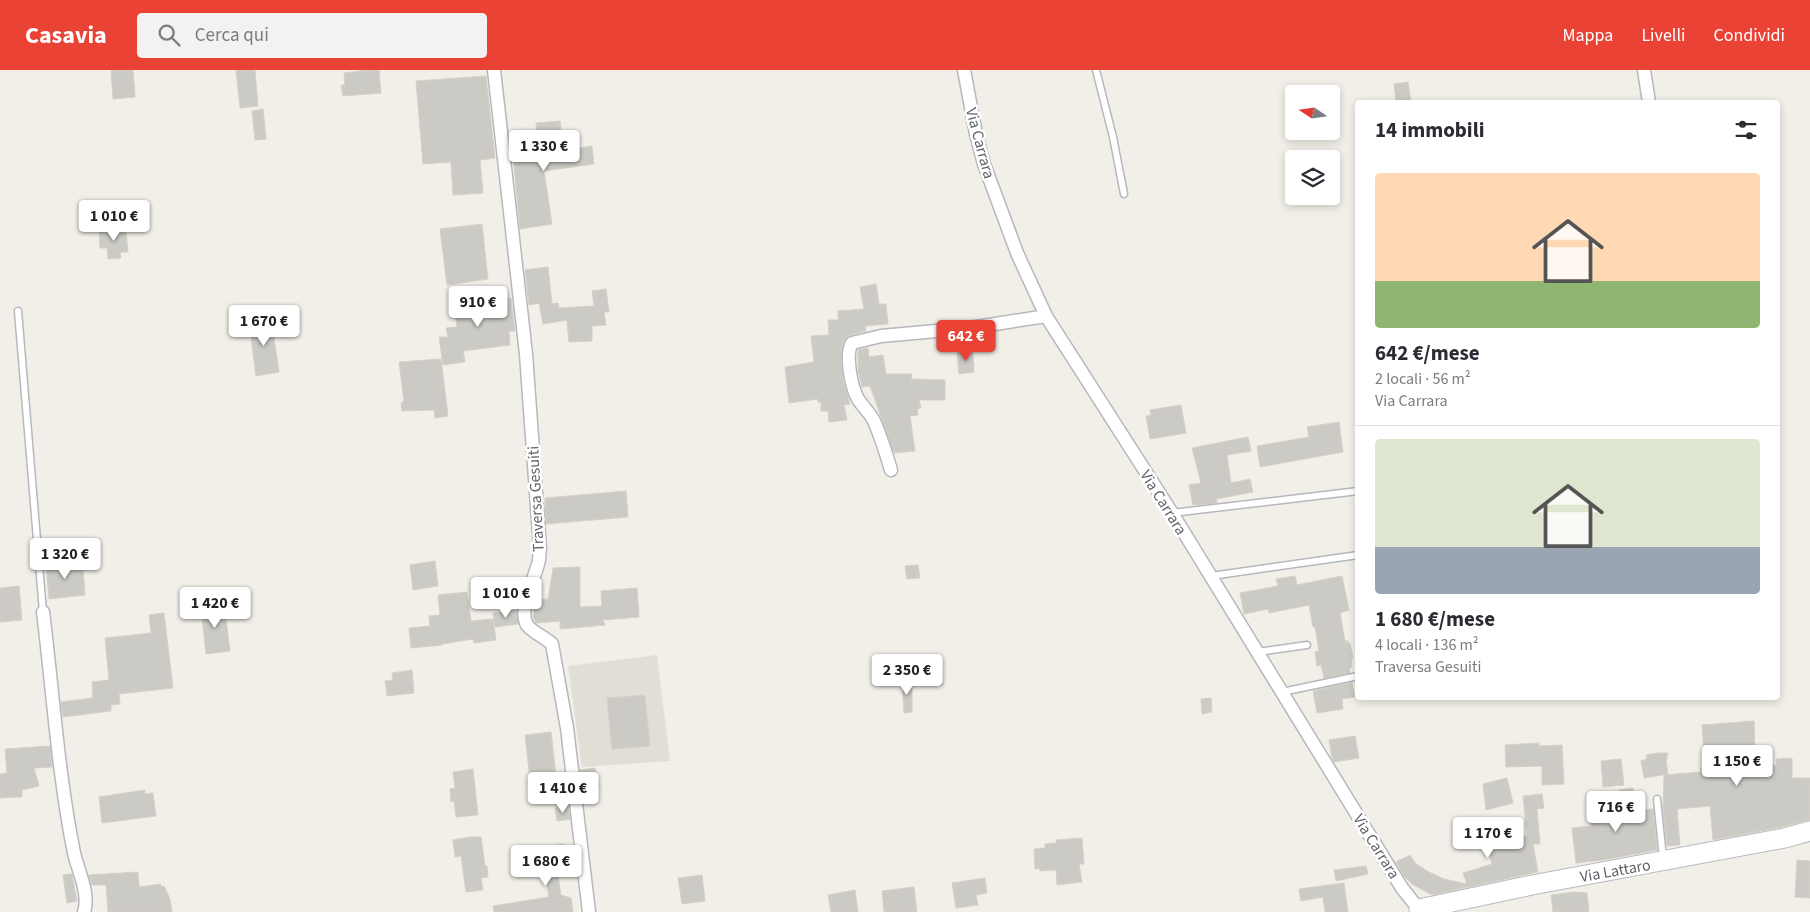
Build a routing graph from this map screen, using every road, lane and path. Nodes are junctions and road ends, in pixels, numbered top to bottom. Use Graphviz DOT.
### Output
graph roads {
  1 [pos="494,70"];
  2 [pos="964,70"];
  3 [pos="1096,70"];
  4 [pos="1644,70"];
  5 [pos="1649,100"];
  6 [pos="1124,194"];
  7 [pos="18,311"];
  8 [pos="1046,316"];
  9 [pos="891,470"];
  10 [pos="1355,491"];
  11 [pos="1172,513"];
  12 [pos="1355,555"];
  13 [pos="1211,576"];
  14 [pos="43,612"];
  15 [pos="1307,645"];
  16 [pos="1258,652"];
  17 [pos="1355,677"];
  18 [pos="1282,692"];
  19 [pos="1657,799"];
  20 [pos="1810,831"];
  21 [pos="1663,862"];
  22 [pos="1418,911"];
  23 [pos="84,912"];
  24 [pos="589,912"];
  1 -- 24 [label="street, Traversa Gesuiti"];
  2 -- 8 [label="street, Via Carrara"];
  3 -- 6 [label="lane"];
  4 -- 5 [label="street"];
  7 -- 14 [label="lane"];
  8 -- 9 [label="street"];
  8 -- 11 [label="street, Via Carrara"];
  10 -- 11 [label="lane"];
  11 -- 13 [label="street, Via Carrara"];
  12 -- 13 [label="lane"];
  13 -- 16 [label="street, Via Carrara"];
  14 -- 23 [label="street"];
  15 -- 16 [label="lane"];
  16 -- 18 [label="street, Via Carrara"];
  17 -- 18 [label="lane"];
  18 -- 22 [label="street, Via Carrara"];
  19 -- 21 [label="lane"];
  20 -- 21 [label="street, Via Lattaro"];
  21 -- 22 [label="street, Via Lattaro"];
}
